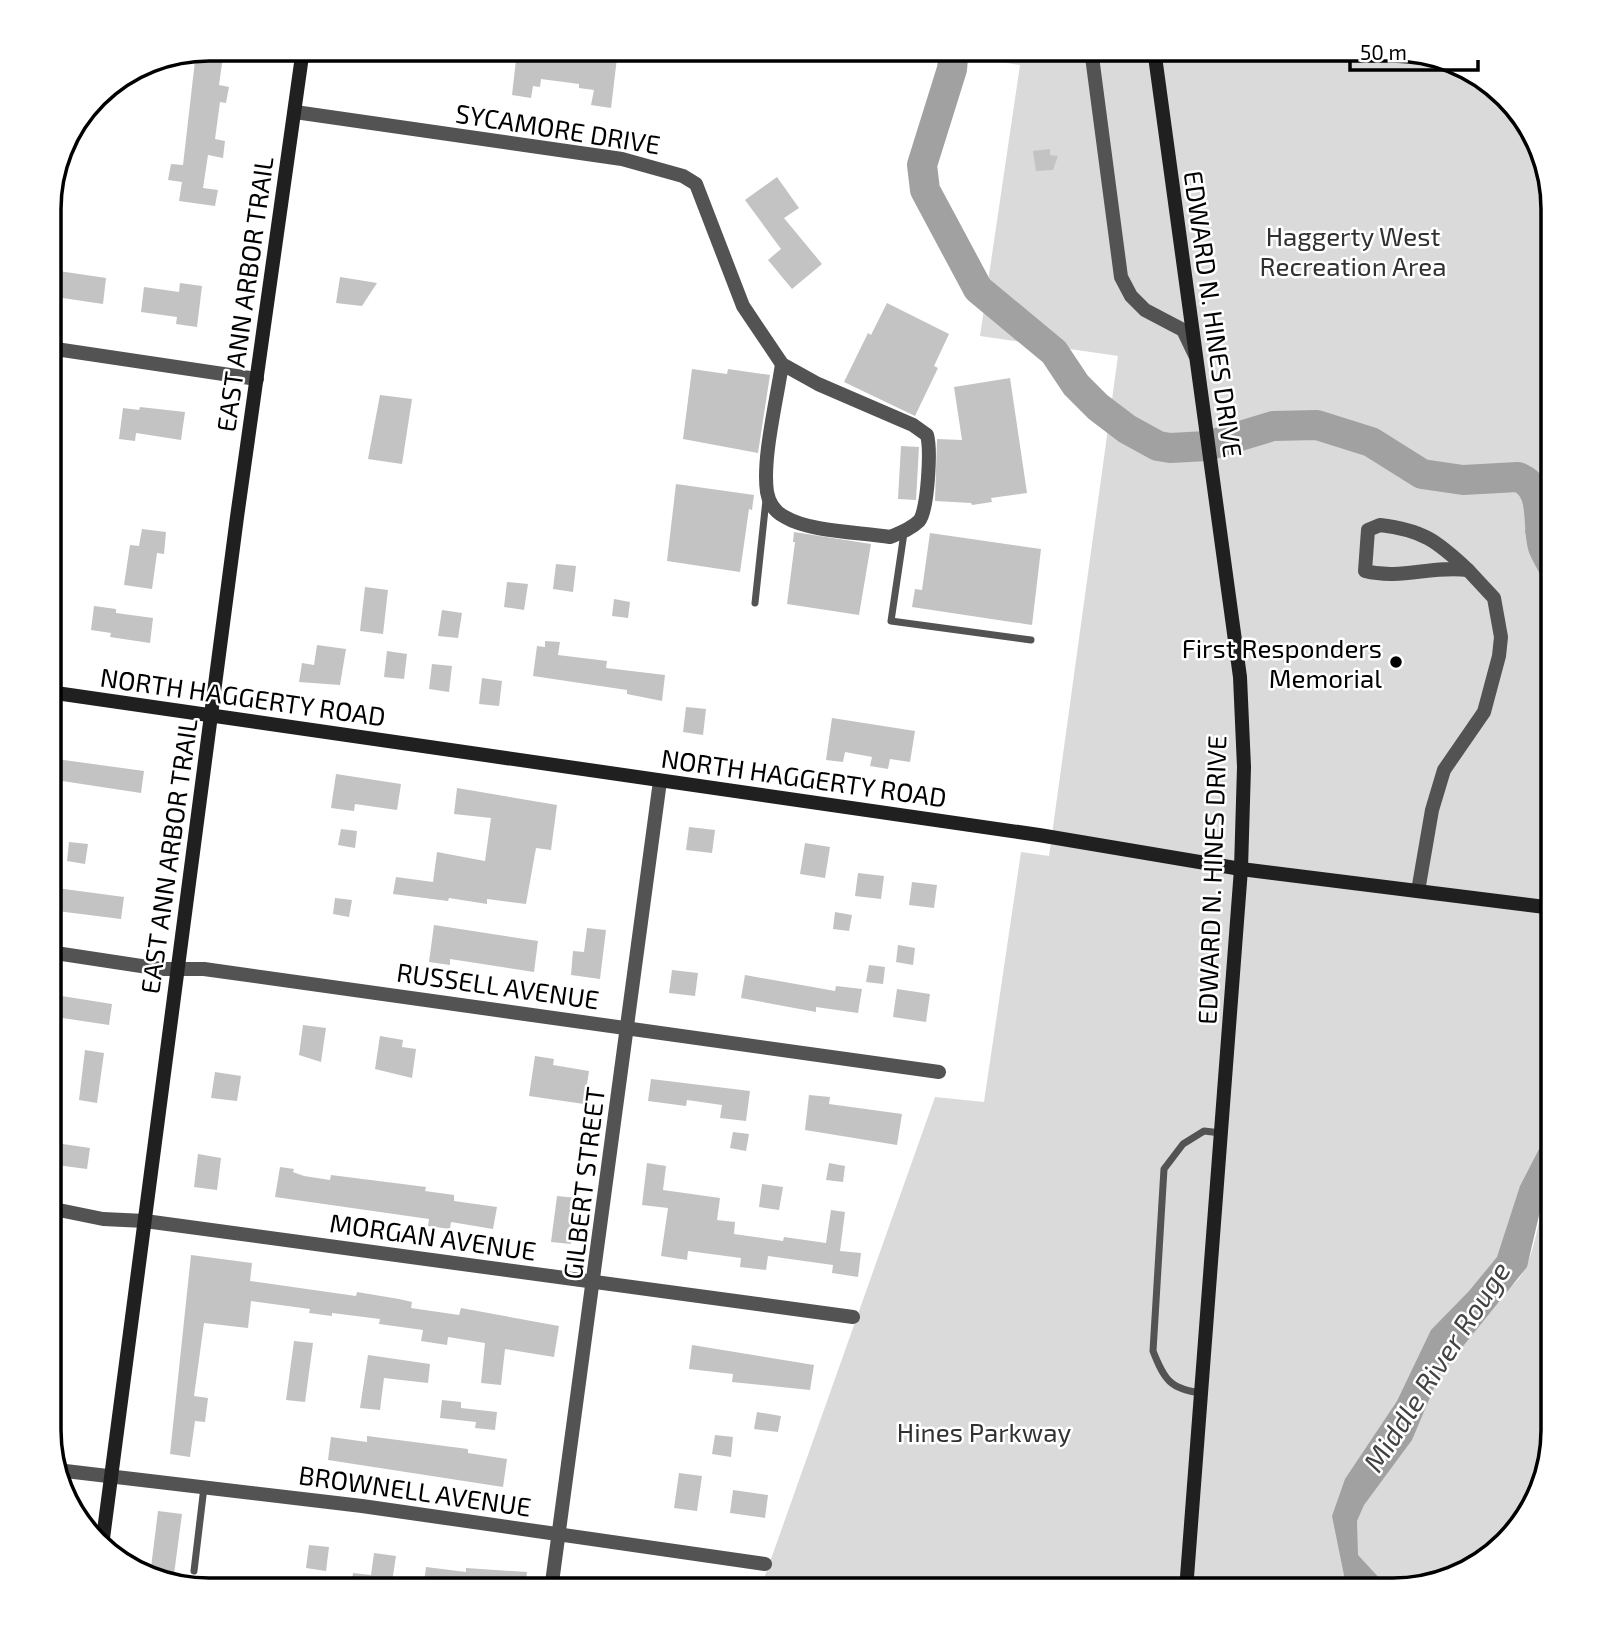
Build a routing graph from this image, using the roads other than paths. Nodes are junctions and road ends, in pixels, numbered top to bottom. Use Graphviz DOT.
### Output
graph roads {
  1 [pos="301,61"];
  2 [pos="1093,62"];
  3 [pos="1156,62"];
  4 [pos="295,113"];
  5 [pos="62,350"];
  6 [pos="1195,356"];
  7 [pos="782,364"];
  8 [pos="257,379"];
  9 [pos="767,492"];
  10 [pos="904,532"];
  11 [pos="1468,570"];
  12 [pos="755,603"];
  13 [pos="1031,640"];
  14 [pos="62,694"];
  15 [pos="212,716"];
  16 [pos="660,781"];
  17 [pos="1241,869"];
  18 [pos="1418,891"];
  19 [pos="1541,906"];
  20 [pos="61,954"];
  21 [pos="177,969"];
  22 [pos="628,1027"];
  23 [pos="939,1072"];
  24 [pos="1222,1133"];
  25 [pos="61,1210"];
  26 [pos="145,1221"];
  27 [pos="595,1281"];
  28 [pos="852,1317"];
  29 [pos="1203,1393"];
  30 [pos="67,1472"];
  31 [pos="111,1478"];
  32 [pos="204,1486"];
  33 [pos="104,1533"];
  34 [pos="558,1535"];
  35 [pos="765,1564"];
  36 [pos="194,1571"];
  37 [pos="553,1578"];
  38 [pos="1187,1578"];
  1 -- 4 [label="street, EAST ANN ARBOR TRAIL"];
  2 -- 6 [label="street"];
  3 -- 6 [label="street, EDWARD N. HINES DRIVE"];
  4 -- 7 [label="street, SYCAMORE DRIVE"];
  4 -- 8 [label="street, EAST ANN ARBOR TRAIL"];
  5 -- 8 [label="street"];
  6 -- 17 [label="street, EDWARD N. HINES DRIVE"];
  7 -- 9 [label="street"];
  7 -- 10 [label="street"];
  8 -- 15 [label="street, EAST ANN ARBOR TRAIL"];
  9 -- 10 [label="street"];
  9 -- 12 [label="lane"];
  10 -- 13 [label="lane"];
  11 -- 11 [label="street"];
  11 -- 18 [label="street"];
  14 -- 15 [label="street, NORTH HAGGERTY ROAD"];
  15 -- 16 [label="street, NORTH HAGGERTY ROAD"];
  15 -- 21 [label="street, EAST ANN ARBOR TRAIL"];
  16 -- 17 [label="street, NORTH HAGGERTY ROAD"];
  16 -- 22 [label="street, GILBERT STREET"];
  17 -- 18 [label="street, NORTH HAGGERTY ROAD"];
  17 -- 24 [label="street, EDWARD N. HINES DRIVE"];
  18 -- 19 [label="street, NORTH HAGGERTY ROAD"];
  20 -- 21 [label="street, RUSSELL AVENUE"];
  21 -- 22 [label="street, RUSSELL AVENUE"];
  21 -- 26 [label="street, EAST ANN ARBOR TRAIL"];
  22 -- 23 [label="street, RUSSELL AVENUE"];
  22 -- 27 [label="street, GILBERT STREET"];
  24 -- 29 [label="street, EDWARD N. HINES DRIVE"];
  24 -- 29 [label="lane"];
  25 -- 26 [label="street, MORGAN AVENUE"];
  26 -- 27 [label="street, MORGAN AVENUE"];
  26 -- 31 [label="street, EAST ANN ARBOR TRAIL"];
  27 -- 28 [label="street, MORGAN AVENUE"];
  27 -- 34 [label="street, GILBERT STREET"];
  29 -- 38 [label="street, EDWARD N. HINES DRIVE"];
  30 -- 31 [label="street, BROWNELL AVENUE"];
  31 -- 32 [label="street, BROWNELL AVENUE"];
  31 -- 33 [label="street, EAST ANN ARBOR TRAIL"];
  32 -- 34 [label="street, BROWNELL AVENUE"];
  32 -- 36 [label="lane"];
  34 -- 35 [label="street, BROWNELL AVENUE"];
  34 -- 37 [label="street, GILBERT STREET"];
}
